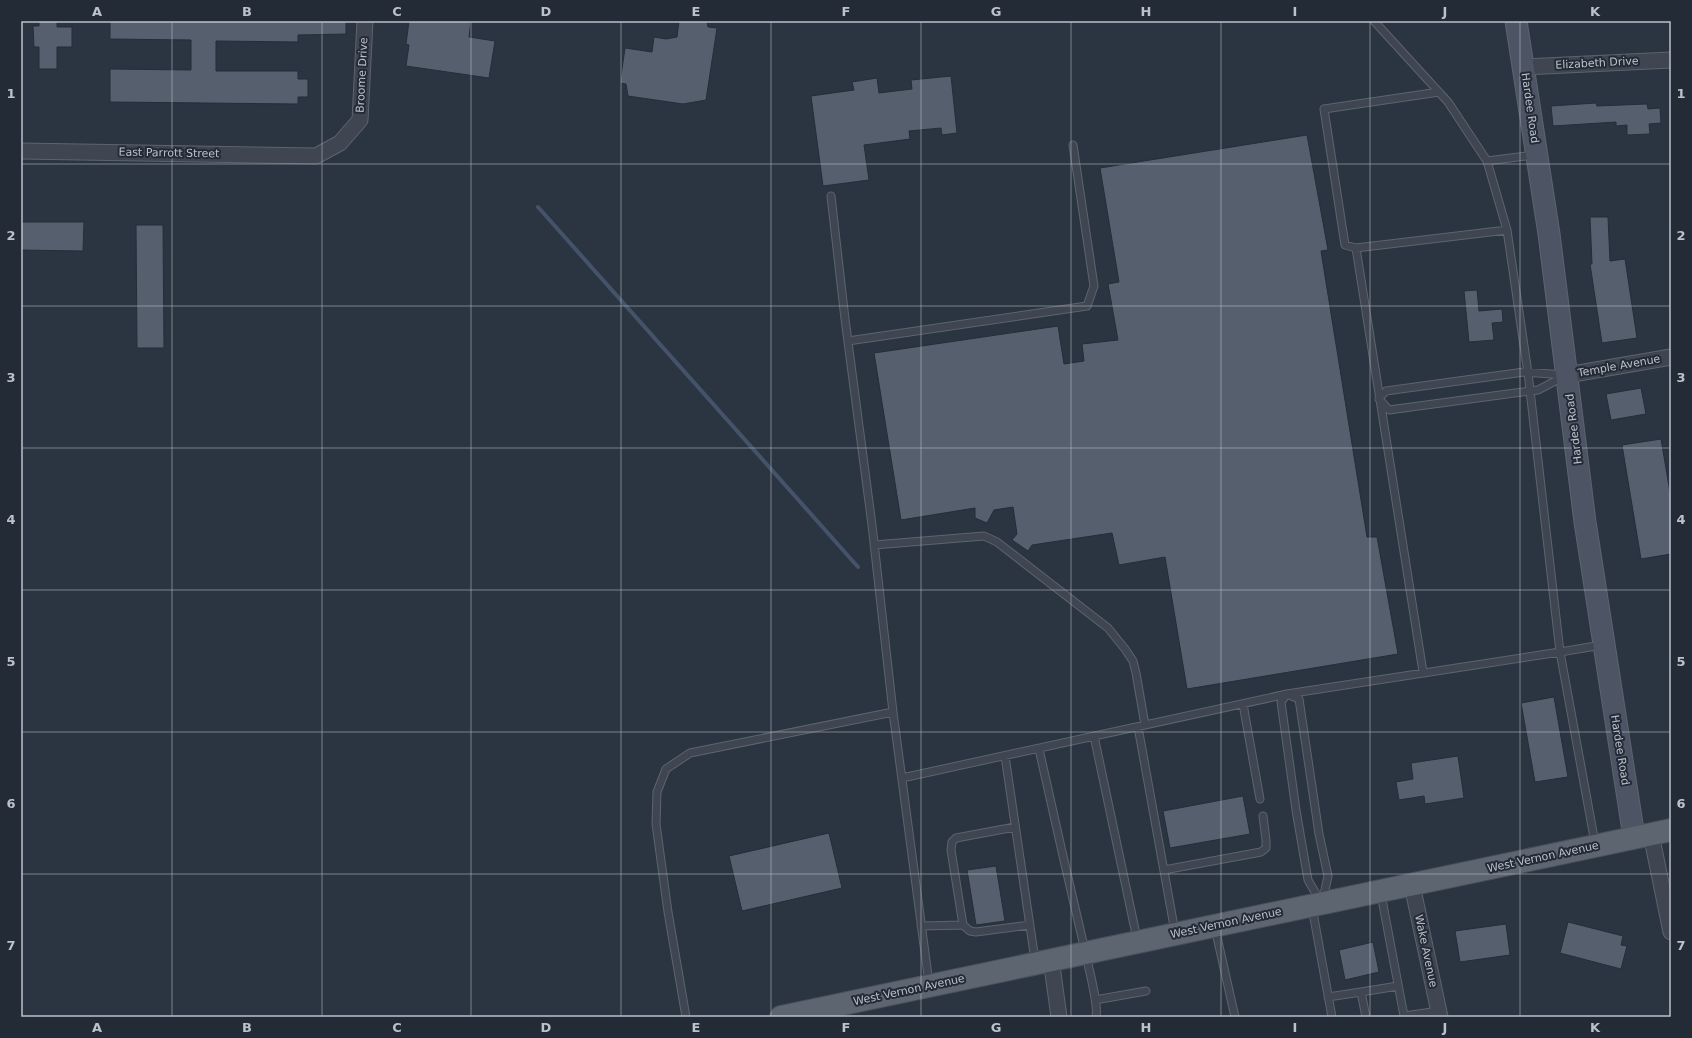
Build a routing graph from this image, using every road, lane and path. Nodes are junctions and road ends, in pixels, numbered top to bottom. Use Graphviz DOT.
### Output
graph roads {
  1 [pos="365,21"];
  2 [pos="1374,21"];
  3 [pos="1516,21"];
  4 [pos="1671,60"];
  5 [pos="1524,67"];
  6 [pos="1439,92"];
  7 [pos="1073,145"];
  8 [pos="21,151"];
  9 [pos="1536,155"];
  10 [pos="316,156"];
  11 [pos="1487,161"];
  12 [pos="831,196"];
  13 [pos="1507,230"];
  14 [pos="1356,248"];
  15 [pos="848,341"];
  16 [pos="1671,357"];
  17 [pos="1528,373"];
  18 [pos="1567,376"];
  19 [pos="1530,391"];
  20 [pos="1379,398"];
  21 [pos="874,545"];
  22 [pos="1604,645"];
  23 [pos="1560,652"];
  24 [pos="1423,672"];
  25 [pos="1287,694"];
  26 [pos="1243,704"];
  27 [pos="893,712"];
  28 [pos="1146,725"];
  29 [pos="1138,727"];
  30 [pos="1094,736"];
  31 [pos="1039,748"];
  32 [pos="1005,756"];
  33 [pos="902,778"];
  34 [pos="1260,799"];
  35 [pos="1263,816"];
  36 [pos="1015,827"];
  37 [pos="1652,834"];
  38 [pos="1595,846"];
  39 [pos="1164,870"];
  40 [pos="1412,885"];
  41 [pos="1380,891"];
  42 [pos="1317,905"];
  43 [pos="963,925"];
  44 [pos="1030,925"];
  45 [pos="921,926"];
  46 [pos="1215,926"];
  47 [pos="1670,927"];
  48 [pos="1176,934"];
  49 [pos="1138,942"];
  50 [pos="1085,952"];
  51 [pos="1043,961"];
  52 [pos="929,986"];
  53 [pos="1398,986"];
  54 [pos="1146,991"];
  55 [pos="1361,992"];
  56 [pos="1328,997"];
  57 [pos="1095,1000"];
  58 [pos="826,1012"];
  59 [pos="1440,1014"];
  60 [pos="802,1015"];
  61 [pos="1401,1016"];
  62 [pos="686,1017"];
  63 [pos="781,1017"];
  64 [pos="1059,1017"];
  65 [pos="1096,1017"];
  66 [pos="1235,1017"];
  67 [pos="1332,1017"];
  68 [pos="1366,1017"];
  1 -- 10 [label="street, Broome Drive"];
  2 -- 6 [label="lane"];
  3 -- 5 [label="street, Hardee Road"];
  4 -- 5 [label="street, Elizabeth Drive"];
  5 -- 9 [label="street, Hardee Road"];
  6 -- 11 [label="lane"];
  6 -- 14 [label="lane"];
  7 -- 15 [label="lane"];
  8 -- 10 [label="street, East Parrott Street"];
  9 -- 11 [label="lane"];
  9 -- 18 [label="street, Hardee Road"];
  11 -- 13 [label="lane"];
  12 -- 15 [label="lane"];
  13 -- 14 [label="lane"];
  13 -- 17 [label="lane"];
  14 -- 20 [label="lane"];
  15 -- 21 [label="lane"];
  16 -- 18 [label="street, Temple Avenue"];
  17 -- 18 [label="lane"];
  17 -- 19 [label="lane"];
  17 -- 20 [label="lane"];
  18 -- 19 [label="lane"];
  18 -- 22 [label="street, Hardee Road"];
  19 -- 20 [label="lane"];
  19 -- 23 [label="lane"];
  20 -- 24 [label="lane"];
  21 -- 27 [label="lane"];
  21 -- 28 [label="lane"];
  22 -- 23 [label="lane"];
  22 -- 37 [label="street, Hardee Road"];
  23 -- 24 [label="lane"];
  23 -- 38 [label="lane"];
  24 -- 25 [label="lane"];
  25 -- 26 [label="lane"];
  25 -- 42 [label="lane"];
  25 -- 42 [label="lane"];
  26 -- 28 [label="lane"];
  26 -- 34 [label="lane"];
  27 -- 33 [label="lane"];
  27 -- 62 [label="lane"];
  28 -- 29 [label="lane"];
  29 -- 30 [label="lane"];
  29 -- 39 [label="lane"];
  30 -- 31 [label="lane"];
  30 -- 49 [label="lane"];
  31 -- 32 [label="lane"];
  31 -- 50 [label="lane"];
  32 -- 33 [label="lane"];
  32 -- 36 [label="lane"];
  33 -- 45 [label="lane"];
  35 -- 39 [label="lane"];
  36 -- 43 [label="lane"];
  36 -- 44 [label="lane"];
  37 -- 38 [label="main road, West Vernon Avenue"];
  37 -- 47 [label="street, Hardee Road"];
  38 -- 40 [label="main road, West Vernon Avenue"];
  39 -- 48 [label="lane"];
  40 -- 41 [label="main road, West Vernon Avenue"];
  40 -- 59 [label="street, Wake Avenue"];
  41 -- 42 [label="main road, West Vernon Avenue"];
  41 -- 53 [label="lane"];
  42 -- 46 [label="main road, West Vernon Avenue"];
  42 -- 56 [label="lane"];
  43 -- 44 [label="lane"];
  43 -- 45 [label="lane"];
  44 -- 51 [label="lane"];
  45 -- 52 [label="lane"];
  46 -- 48 [label="main road, West Vernon Avenue"];
  46 -- 66 [label="lane"];
  48 -- 49 [label="main road, West Vernon Avenue"];
  49 -- 50 [label="main road, West Vernon Avenue"];
  50 -- 51 [label="main road, West Vernon Avenue"];
  50 -- 57 [label="lane"];
  51 -- 52 [label="main road, West Vernon Avenue"];
  51 -- 64 [label="street"];
  52 -- 58 [label="main road, West Vernon Avenue"];
  53 -- 55 [label="lane"];
  53 -- 61 [label="lane"];
  54 -- 57 [label="lane"];
  55 -- 56 [label="lane"];
  55 -- 68 [label="lane"];
  56 -- 67 [label="lane"];
  57 -- 65 [label="lane"];
  58 -- 60 [label="main road, West Vernon Avenue"];
  59 -- 61 [label="lane"];
  60 -- 63 [label="main road, West Vernon Avenue"];
}
